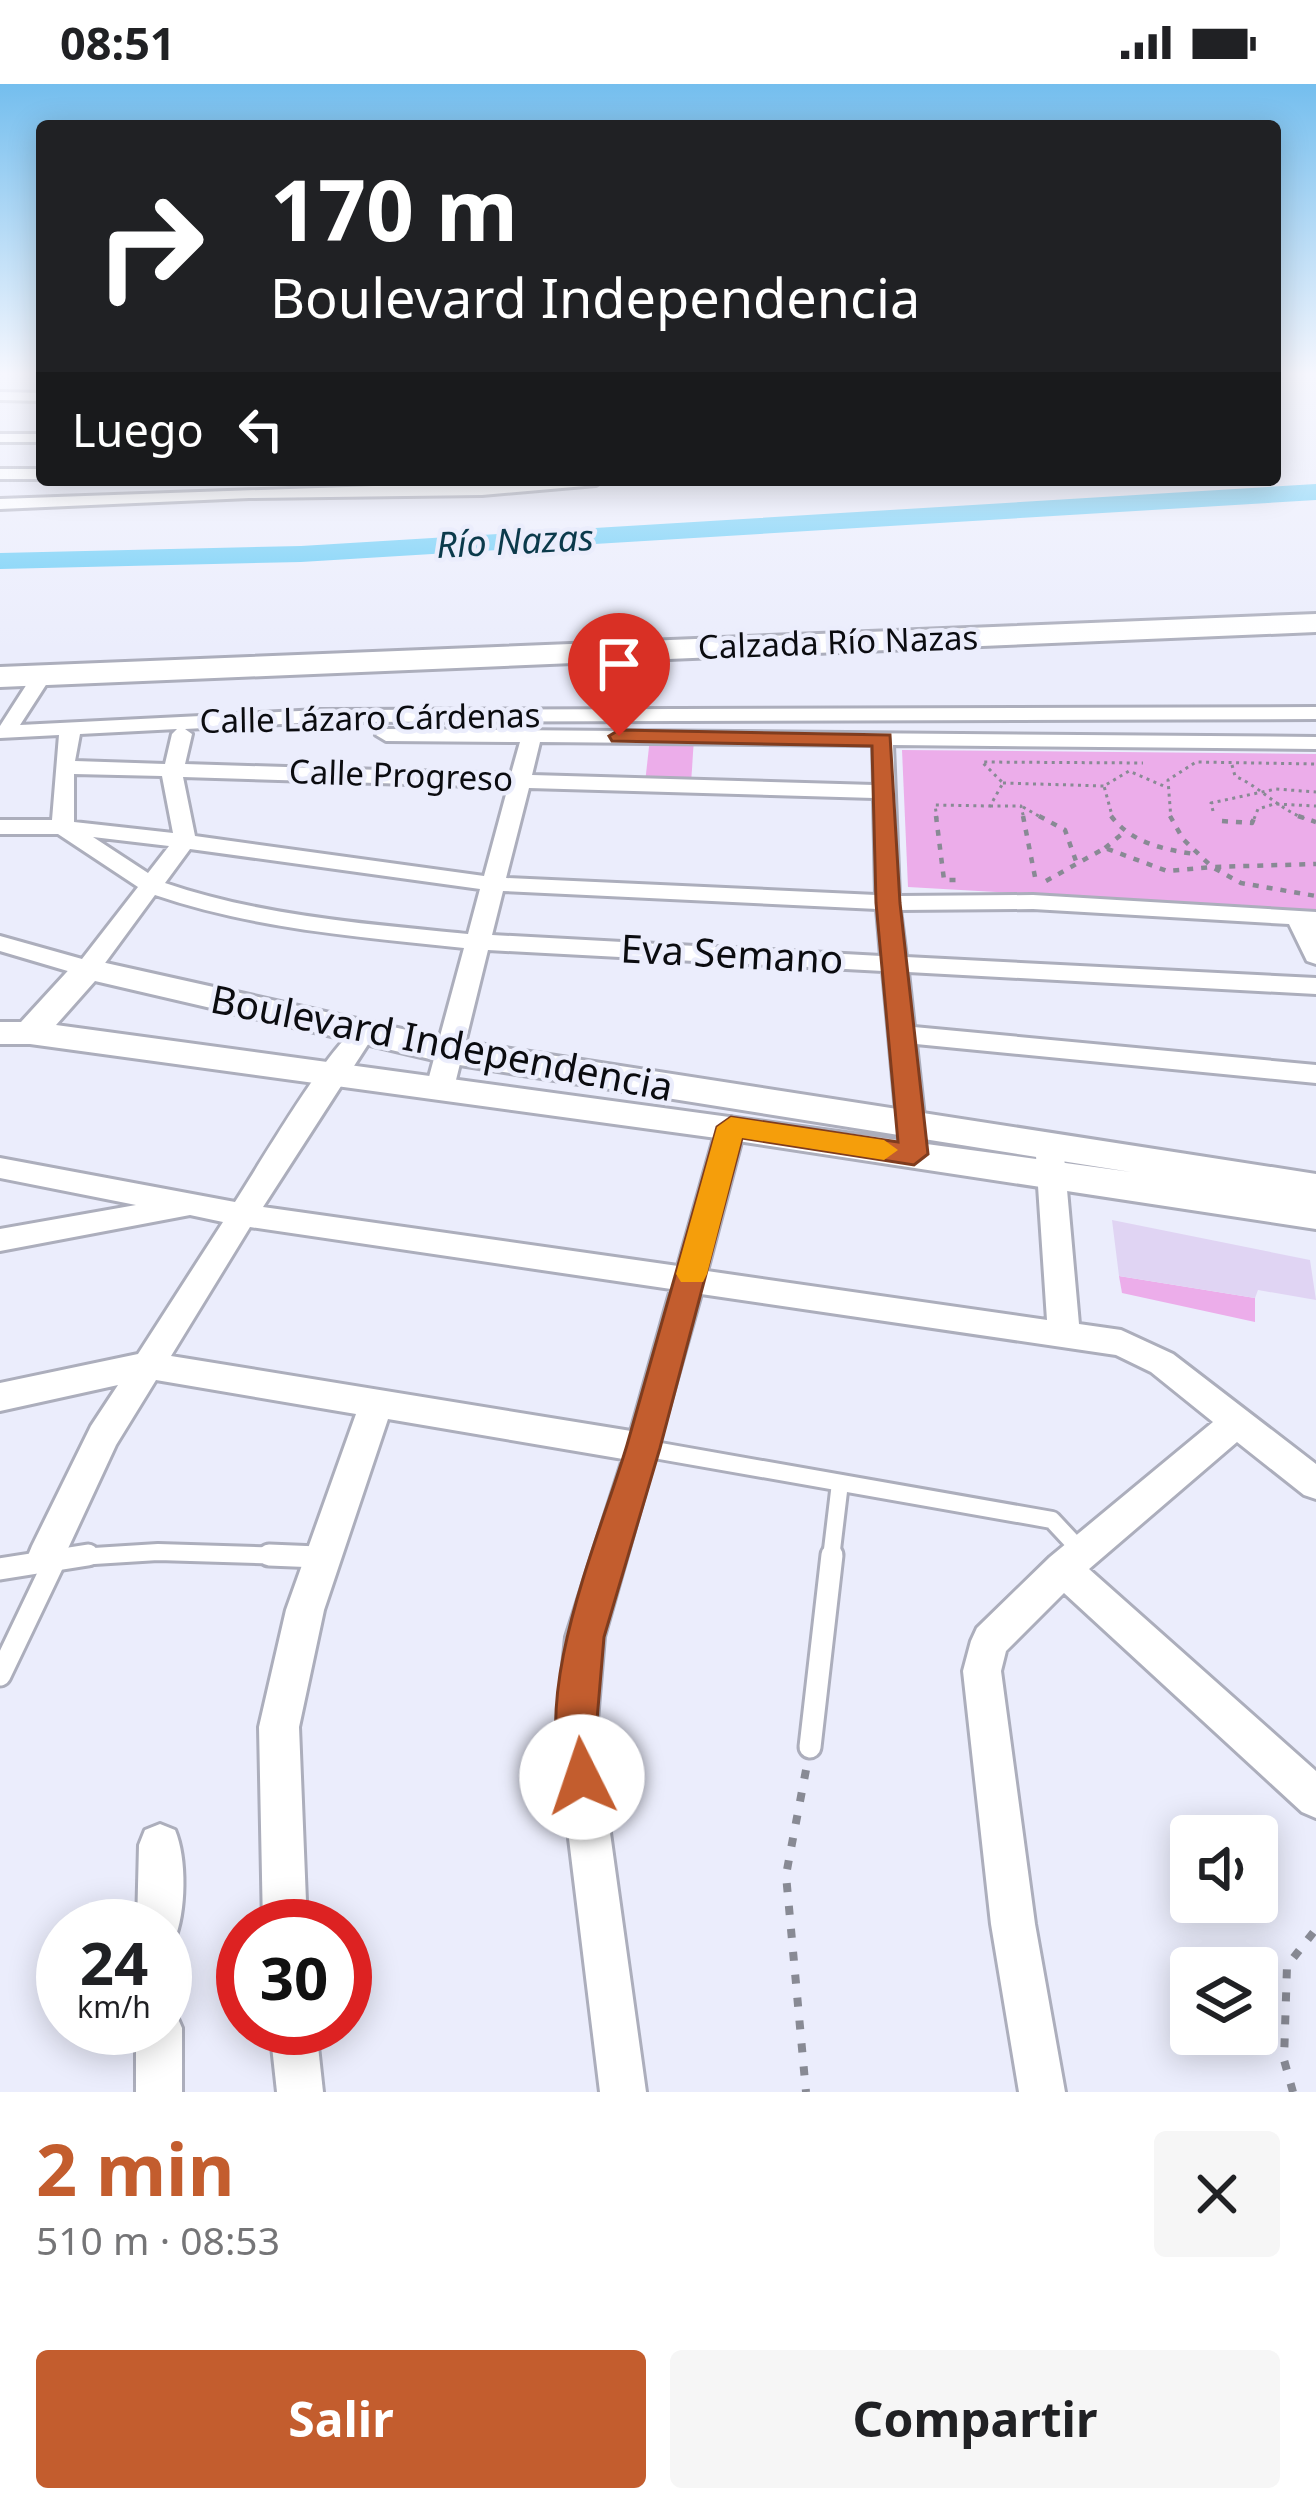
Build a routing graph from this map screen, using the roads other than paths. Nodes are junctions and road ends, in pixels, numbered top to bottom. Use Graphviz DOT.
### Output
graph roads {
  1 [pos="0,474"];
  2 [pos="36,474"];
  3 [pos="251,486"];
  4 [pos="528,486"];
  5 [pos="0,504"];
  6 [pos="1316,622"];
  7 [pos="0,677"];
  8 [pos="41,677"];
  9 [pos="1316,713"];
  10 [pos="124,728"];
  11 [pos="182,734"];
  12 [pos="532,735"];
  13 [pos="2,737"];
  14 [pos="883,740"];
  15 [pos="1316,743"];
  16 [pos="67,748"];
  17 [pos="173,768"];
  18 [pos="520,779"];
  19 [pos="883,792"];
  20 [pos="0,827"];
  21 [pos="63,827"];
  22 [pos="185,840"];
  23 [pos="493,884"];
  24 [pos="154,886"];
  25 [pos="888,903"];
  26 [pos="1307,918"];
  27 [pos="478,942"];
  28 [pos="0,943"];
  29 [pos="1316,956"];
  30 [pos="894,962"];
  31 [pos="88,969"];
  32 [pos="1316,986"];
  33 [pos="15,1033"];
  34 [pos="361,1034"];
  35 [pos="902,1034"];
  36 [pos="443,1070"];
  37 [pos="1316,1074"];
  38 [pos="331,1075"];
  39 [pos="731,1127"];
  40 [pos="912,1140"];
  41 [pos="1050,1160"];
  42 [pos="0,1168"];
  43 [pos="1316,1188"];
  44 [pos="195,1206"];
  45 [pos="1316,1214"];
  46 [pos="244,1215"];
  47 [pos="0,1240"];
  48 [pos="689,1283"];
  49 [pos="1064,1333"];
  50 [pos="146,1365"];
  51 [pos="0,1396"];
  52 [pos="376,1405"];
  53 [pos="1238,1421"];
  54 [pos="643,1448"];
  55 [pos="840,1483"];
  56 [pos="1316,1484"];
  57 [pos="51,1557"];
  58 [pos="323,1558"];
  59 [pos="1074,1562"];
  60 [pos="0,1569"];
  61 [pos="0,1675"];
  62 [pos="810,1747"];
  63 [pos="1316,1798"];
  64 [pos="160,1845"];
  65 [pos="159,1899"];
  66 [pos="285,1899"];
  67 [pos="159,2055"];
  68 [pos="296,2055"];
  69 [pos="159,2092"];
  70 [pos="300,2092"];
  71 [pos="623,2092"];
  72 [pos="1042,2092"];
  1 -- 2 [label="street"];
  3 -- 4 [label="street"];
  3 -- 5 [label="street"];
  6 -- 8 [label="main road, Calzada Río Nazas"];
  7 -- 8 [label="main road, Calzada Río Nazas"];
  8 -- 13 [label="street"];
  9 -- 10 [label="street, Calle Lázaro Cárdenas"];
  10 -- 11 [label="street"];
  10 -- 16 [label="street, Calle Lázaro Cárdenas"];
  11 -- 12 [label="street"];
  11 -- 17 [label="street"];
  12 -- 14 [label="street"];
  12 -- 18 [label="street"];
  13 -- 16 [label="street"];
  14 -- 15 [label="street"];
  14 -- 19 [label="street"];
  16 -- 17 [label="street, Calle Progreso"];
  16 -- 21 [label="street"];
  17 -- 18 [label="street, Calle Progreso"];
  17 -- 22 [label="street"];
  18 -- 19 [label="street, Calle Progreso"];
  18 -- 23 [label="street"];
  19 -- 25 [label="street"];
  20 -- 21 [label="street"];
  21 -- 22 [label="street"];
  21 -- 24 [label="street, Eva Semano"];
  22 -- 23 [label="street"];
  22 -- 24 [label="street"];
  23 -- 25 [label="street"];
  23 -- 27 [label="street"];
  24 -- 27 [label="street, Eva Semano"];
  24 -- 31 [label="street"];
  25 -- 26 [label="street"];
  25 -- 30 [label="street"];
  26 -- 29 [label="street"];
  27 -- 30 [label="street, Eva Semano"];
  27 -- 36 [label="street"];
  28 -- 31 [label="street, Boulevard Independencia"];
  30 -- 32 [label="street, Eva Semano"];
  30 -- 35 [label="street"];
  31 -- 33 [label="street"];
  31 -- 34 [label="street, Boulevard Independencia"];
  33 -- 38 [label="street, Boulevard Independencia"];
  34 -- 36 [label="street, Boulevard Independencia"];
  34 -- 38 [label="street"];
  35 -- 37 [label="street"];
  35 -- 40 [label="street"];
  36 -- 38 [label="street, Boulevard Independencia"];
  36 -- 39 [label="street, Boulevard Independencia"];
  36 -- 40 [label="street, Boulevard Independencia"];
  38 -- 46 [label="street"];
  39 -- 40 [label="street, Boulevard Independencia"];
  39 -- 48 [label="street"];
  40 -- 41 [label="street, Boulevard Independencia"];
  41 -- 43 [label="street, Boulevard Independencia"];
  41 -- 45 [label="street, Boulevard Independencia"];
  41 -- 49 [label="street"];
  42 -- 44 [label="street"];
  44 -- 46 [label="street"];
  44 -- 47 [label="street"];
  46 -- 48 [label="street"];
  46 -- 50 [label="street"];
  48 -- 49 [label="street"];
  48 -- 54 [label="street"];
  49 -- 53 [label="street"];
  50 -- 51 [label="street"];
  50 -- 52 [label="street"];
  50 -- 57 [label="street"];
  52 -- 54 [label="street"];
  52 -- 58 [label="street"];
  53 -- 56 [label="street"];
  53 -- 59 [label="street"];
  54 -- 55 [label="lane"];
  54 -- 71 [label="street"];
  55 -- 59 [label="lane"];
  55 -- 62 [label="lane"];
  57 -- 58 [label="lane"];
  57 -- 60 [label="lane"];
  57 -- 61 [label="lane"];
  58 -- 66 [label="street"];
  59 -- 63 [label="street"];
  59 -- 72 [label="street"];
  64 -- 65 [label="street"];
  67 -- 69 [label="street"];
  68 -- 70 [label="street"];
}
